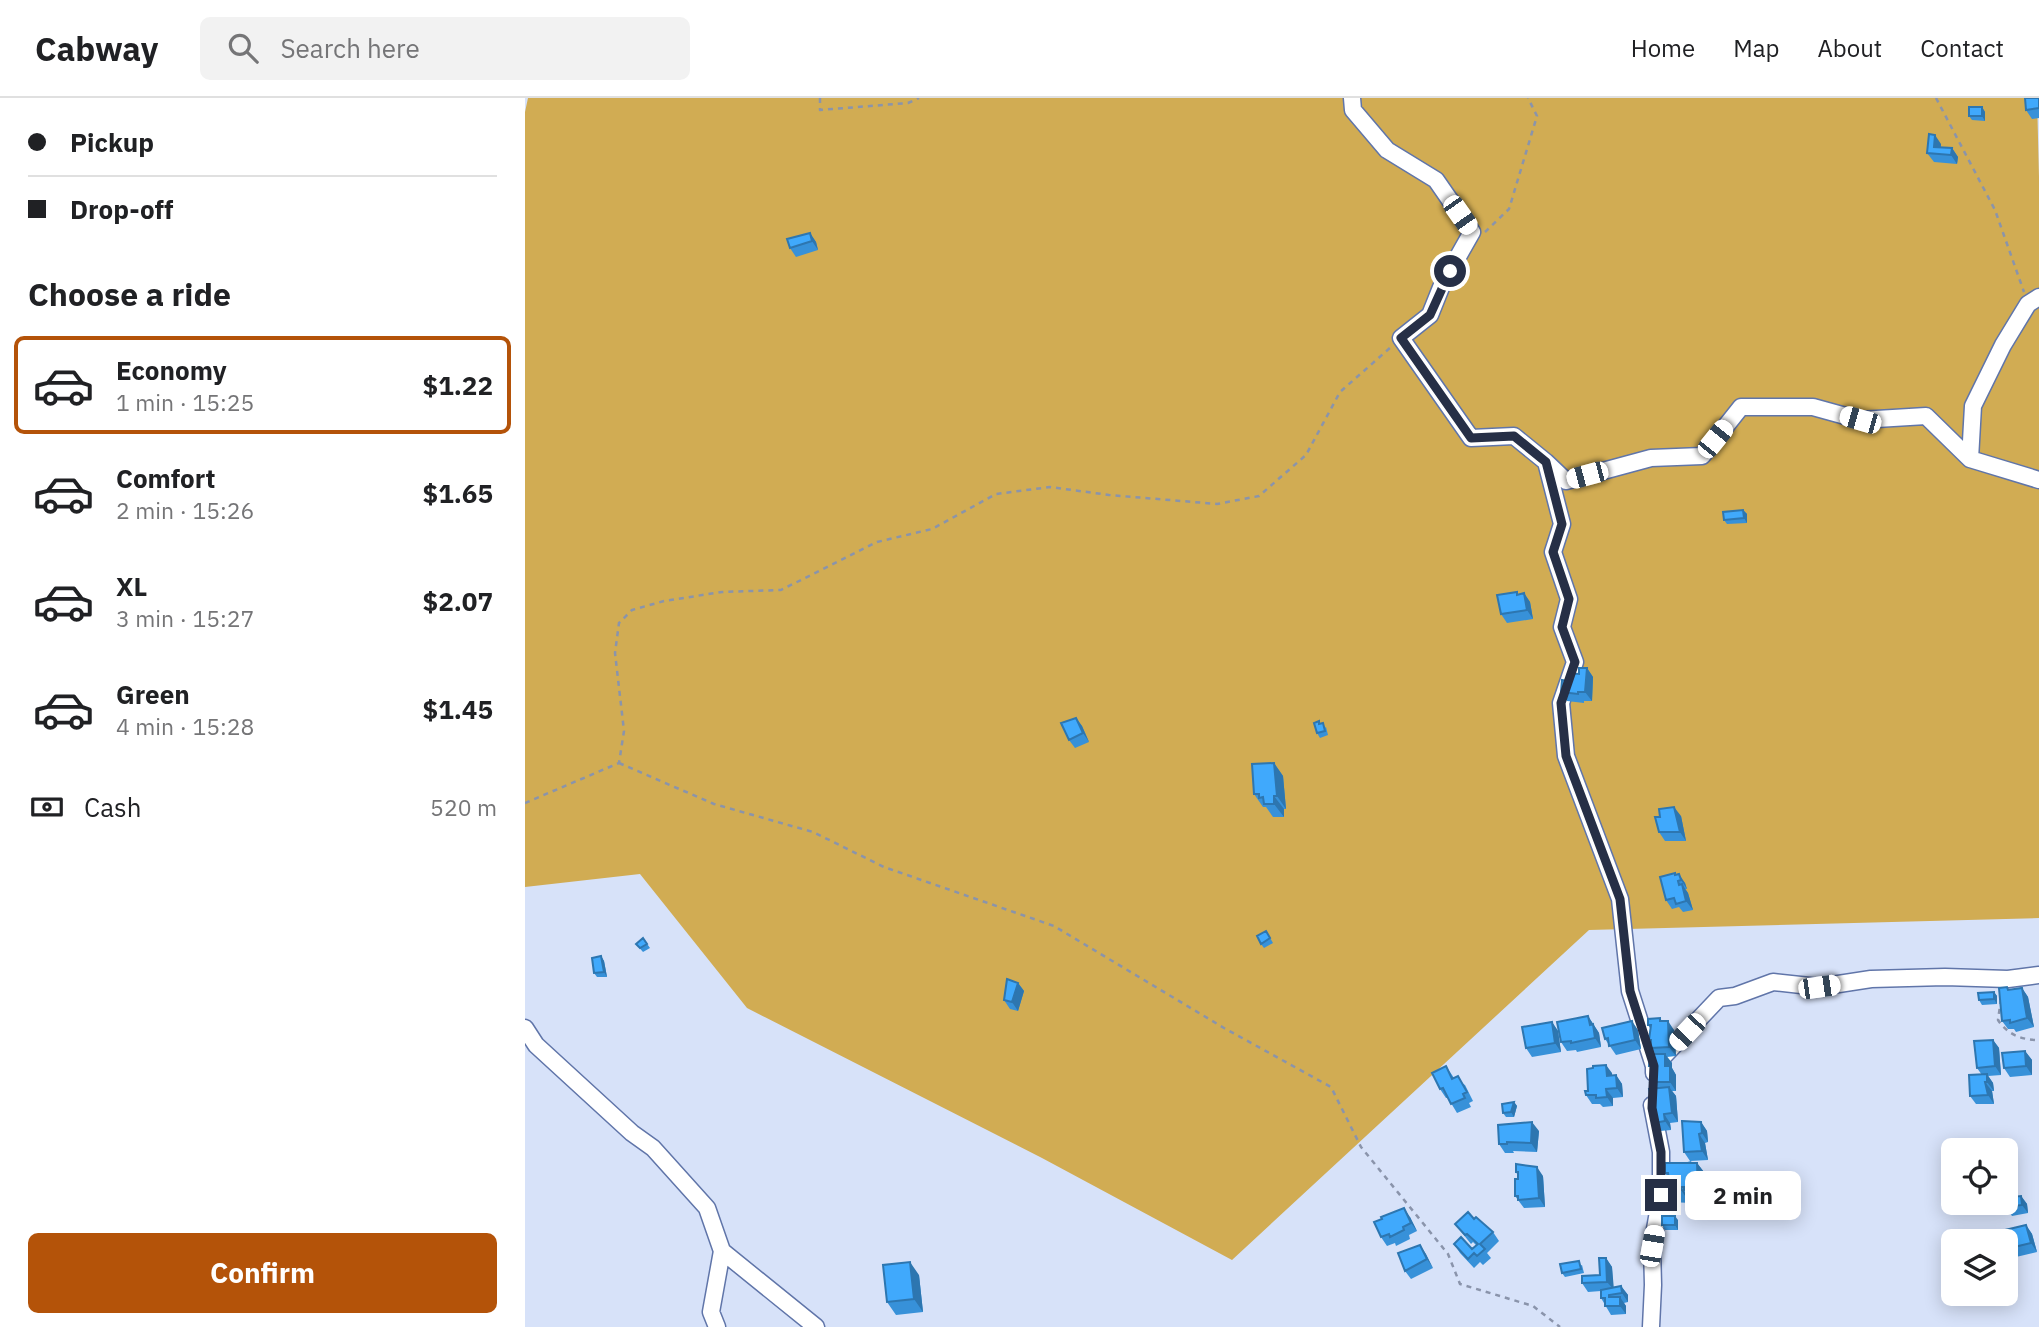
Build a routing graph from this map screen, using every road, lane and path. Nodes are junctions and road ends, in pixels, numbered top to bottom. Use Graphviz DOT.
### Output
graph roads {
  1 [pos="820,98"];
  2 [pos="919,98"];
  3 [pos="1352,98"];
  4 [pos="1528,98"];
  5 [pos="1936,98"];
  6 [pos="1483,233"];
  7 [pos="2034,300"];
  8 [pos="1401,338"];
  9 [pos="1970,459"];
  10 [pos="1546,462"];
  11 [pos="2039,480"];
  12 [pos="619,763"];
  13 [pos="525,803"];
  14 [pos="2039,975"];
  15 [pos="2001,979"];
  16 [pos="525,1028"];
  17 [pos="2039,1040"];
  18 [pos="1654,1066"];
  19 [pos="722,1251"];
  20 [pos="717,1327"];
  21 [pos="816,1327"];
  22 [pos="1560,1327"];
  23 [pos="1651,1327"];
  1 -- 2 [label="path"];
  3 -- 8 [label="street"];
  4 -- 6 [label="path"];
  5 -- 7 [label="path"];
  7 -- 9 [label="street"];
  8 -- 10 [label="street"];
  8 -- 12 [label="path"];
  9 -- 10 [label="street"];
  9 -- 11 [label="street"];
  10 -- 18 [label="street"];
  12 -- 13 [label="path"];
  12 -- 22 [label="path"];
  14 -- 15 [label="street"];
  15 -- 17 [label="path"];
  15 -- 18 [label="street"];
  16 -- 19 [label="street"];
  18 -- 23 [label="street"];
  19 -- 20 [label="street"];
  19 -- 21 [label="street"];
}
